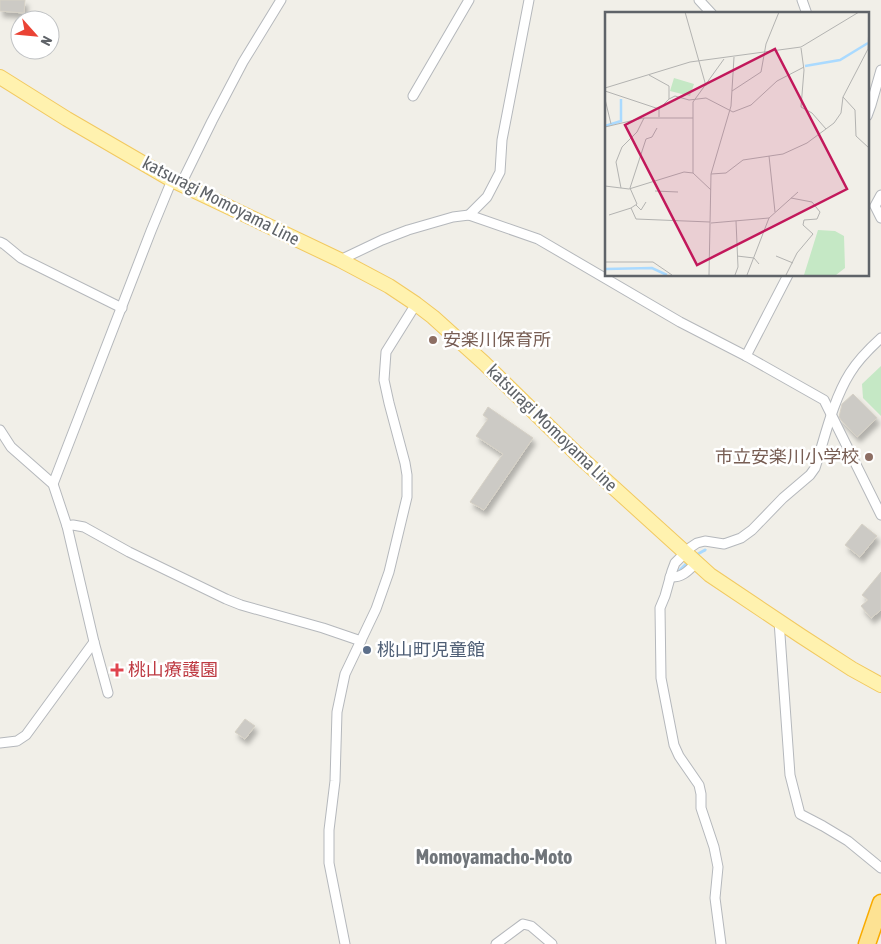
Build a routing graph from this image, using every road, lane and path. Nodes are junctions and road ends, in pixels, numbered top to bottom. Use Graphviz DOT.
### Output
graph roads {
  1 [pos="281,0"];
  2 [pos="469,0"];
  3 [pos="529,0"];
  4 [pos="699,0"];
  5 [pos="802,0"];
  6 [pos="710,12"];
  7 [pos="806,12"];
  8 [pos="881,70"];
  9 [pos="0,77"];
  10 [pos="413,96"];
  11 [pos="868,111"];
  12 [pos="177,182"];
  13 [pos="881,196"];
  14 [pos="871,206"];
  15 [pos="469,215"];
  16 [pos="881,218"];
  17 [pos="0,242"];
  18 [pos="340,260"];
  19 [pos="787,276"];
  20 [pos="416,304"];
  21 [pos="122,308"];
  22 [pos="881,338"];
  23 [pos="746,356"];
  24 [pos="831,416"];
  25 [pos="0,430"];
  26 [pos="53,484"];
  27 [pos="877,502"];
  28 [pos="881,515"];
  29 [pos="67,526"];
  30 [pos="685,553"];
  31 [pos="696,562"];
  32 [pos="670,578"];
  33 [pos="779,622"];
  34 [pos="361,640"];
  35 [pos="94,642"];
  36 [pos="881,685"];
  37 [pos="108,694"];
  38 [pos="0,743"];
  39 [pos="881,868"];
  40 [pos="881,902"];
  41 [pos="345,944"];
  42 [pos="496,944"];
  43 [pos="552,944"];
  44 [pos="721,944"];
  45 [pos="866,944"];
  1 -- 12 [label="street"];
  2 -- 10 [label="street"];
  3 -- 15 [label="street"];
  4 -- 6 [label="street"];
  5 -- 7 [label="street"];
  8 -- 11 [label="street"];
  9 -- 12 [label="main road, katsuragi Momoyama Line"];
  12 -- 18 [label="main road, katsuragi Momoyama Line"];
  12 -- 21 [label="street"];
  13 -- 14 [label="street"];
  14 -- 16 [label="street"];
  15 -- 18 [label="street"];
  15 -- 23 [label="street"];
  17 -- 21 [label="street"];
  18 -- 20 [label="main road, katsuragi Momoyama Line"];
  19 -- 23 [label="street"];
  20 -- 30 [label="main road, katsuragi Momoyama Line"];
  20 -- 34 [label="street"];
  21 -- 26 [label="street"];
  22 -- 24 [label="street"];
  23 -- 24 [label="street"];
  24 -- 27 [label="street"];
  24 -- 30 [label="street"];
  25 -- 26 [label="street"];
  26 -- 29 [label="street"];
  27 -- 28 [label="street"];
  29 -- 34 [label="street"];
  29 -- 35 [label="street"];
  30 -- 31 [label="main road, katsuragi Momoyama Line"];
  30 -- 32 [label="street"];
  31 -- 32 [label="street"];
  31 -- 33 [label="main road, katsuragi Momoyama Line"];
  32 -- 44 [label="street"];
  33 -- 36 [label="main road, katsuragi Momoyama Line"];
  33 -- 39 [label="street"];
  34 -- 41 [label="street"];
  35 -- 37 [label="street"];
  35 -- 38 [label="street"];
  40 -- 45 [label="highway"];
  42 -- 43 [label="street"];
}
